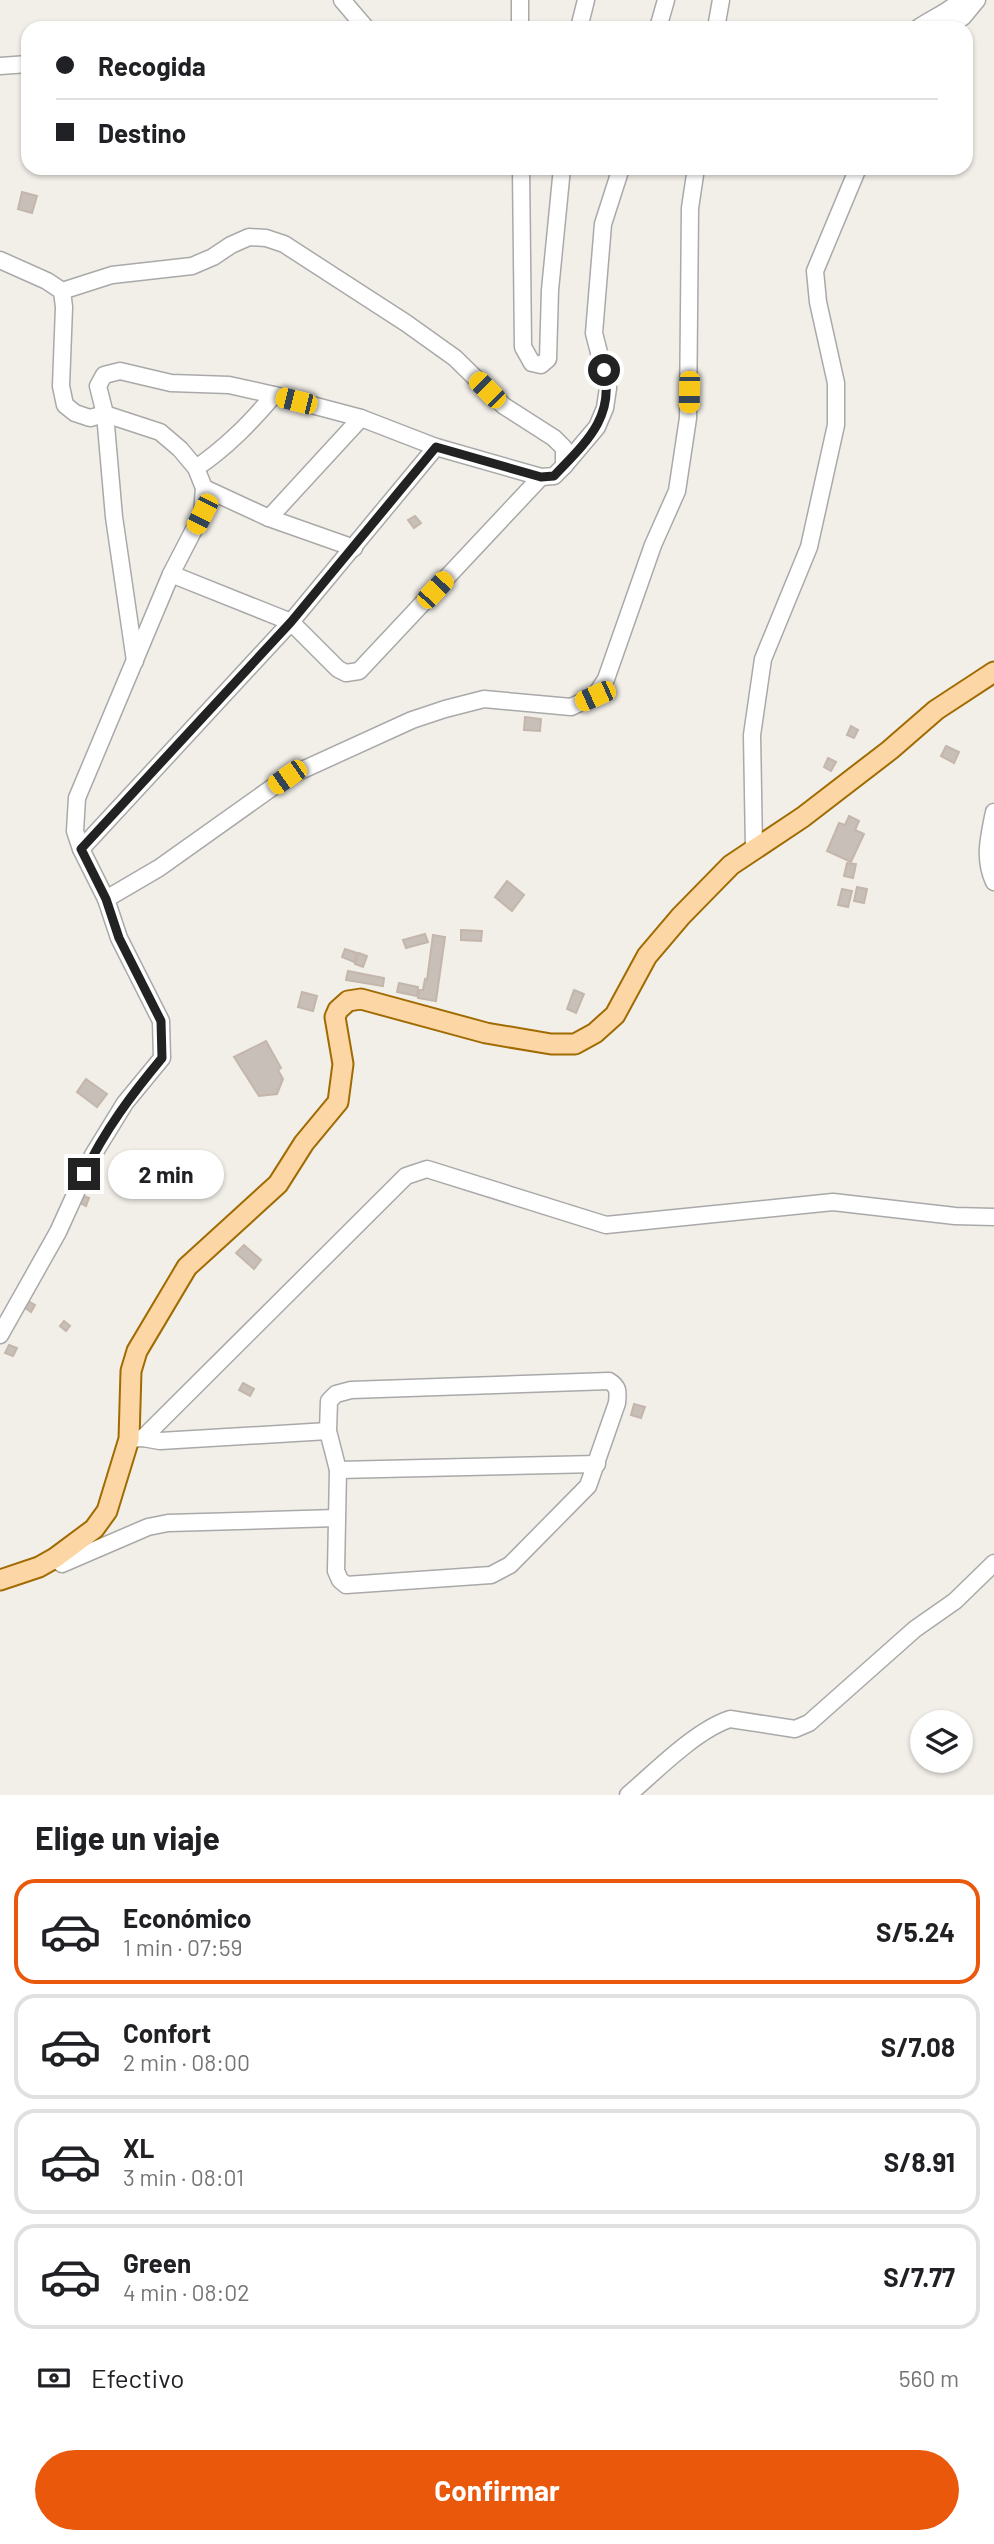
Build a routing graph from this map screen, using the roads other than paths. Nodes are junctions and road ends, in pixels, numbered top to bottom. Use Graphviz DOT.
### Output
graph roads {
  1 [pos="342,0"];
  2 [pos="520,0"];
  3 [pos="586,0"];
  4 [pos="666,0"];
  5 [pos="721,0"];
  6 [pos="961,0"];
  7 [pos="977,0"];
  8 [pos="360,21"];
  9 [pos="520,21"];
  10 [pos="581,21"];
  11 [pos="660,21"];
  12 [pos="717,21"];
  13 [pos="927,21"];
  14 [pos="957,21"];
  15 [pos="21,64"];
  16 [pos="0,66"];
  17 [pos="521,175"];
  18 [pos="561,175"];
  19 [pos="619,175"];
  20 [pos="695,175"];
  21 [pos="855,175"];
  22 [pos="0,260"];
  23 [pos="62,291"];
  24 [pos="274,396"];
  25 [pos="105,414"];
  26 [pos="361,418"];
  27 [pos="436,447"];
  28 [pos="564,466"];
  29 [pos="196,468"];
  30 [pos="541,477"];
  31 [pos="204,488"];
  32 [pos="268,517"];
  33 [pos="354,548"];
  34 [pos="171,575"];
  35 [pos="291,622"];
  36 [pos="135,661"];
  37 [pos="994,672"];
  38 [pos="994,812"];
  39 [pos="754,848"];
  40 [pos="81,849"];
  41 [pos="994,882"];
  42 [pos="106,899"];
  43 [pos="994,1217"];
  44 [pos="0,1335"];
  45 [pos="328,1431"];
  46 [pos="136,1438"];
  47 [pos="597,1464"];
  48 [pos="338,1471"];
  49 [pos="336,1518"];
  50 [pos="55,1558"];
  51 [pos="994,1563"];
  52 [pos="0,1580"];
  53 [pos="628,1795"];
  1 -- 8 [label="street"];
  2 -- 9 [label="street"];
  3 -- 10 [label="street"];
  4 -- 11 [label="street"];
  5 -- 12 [label="street"];
  6 -- 13 [label="street"];
  7 -- 14 [label="street"];
  15 -- 16 [label="street"];
  17 -- 18 [label="street"];
  19 -- 28 [label="street"];
  20 -- 42 [label="street"];
  21 -- 39 [label="street"];
  22 -- 23 [label="street"];
  23 -- 25 [label="street"];
  23 -- 28 [label="street"];
  24 -- 25 [label="street"];
  24 -- 26 [label="street"];
  24 -- 29 [label="street"];
  25 -- 29 [label="street"];
  25 -- 36 [label="street"];
  26 -- 27 [label="street"];
  26 -- 32 [label="street"];
  27 -- 30 [label="street"];
  27 -- 33 [label="street"];
  28 -- 30 [label="street"];
  29 -- 31 [label="street"];
  30 -- 35 [label="street"];
  31 -- 32 [label="street"];
  31 -- 34 [label="street"];
  32 -- 33 [label="street"];
  33 -- 35 [label="street"];
  34 -- 35 [label="street"];
  34 -- 36 [label="street"];
  35 -- 40 [label="street"];
  36 -- 40 [label="street"];
  37 -- 39 [label="main road"];
  38 -- 41 [label="street"];
  39 -- 46 [label="main road"];
  40 -- 42 [label="street"];
  42 -- 44 [label="street"];
  43 -- 46 [label="street"];
  45 -- 46 [label="street"];
  45 -- 47 [label="street"];
  45 -- 48 [label="street"];
  46 -- 50 [label="main road"];
  47 -- 48 [label="street"];
  47 -- 49 [label="street"];
  48 -- 49 [label="street"];
  49 -- 50 [label="street"];
  50 -- 52 [label="main road"];
  51 -- 53 [label="street"];
}
